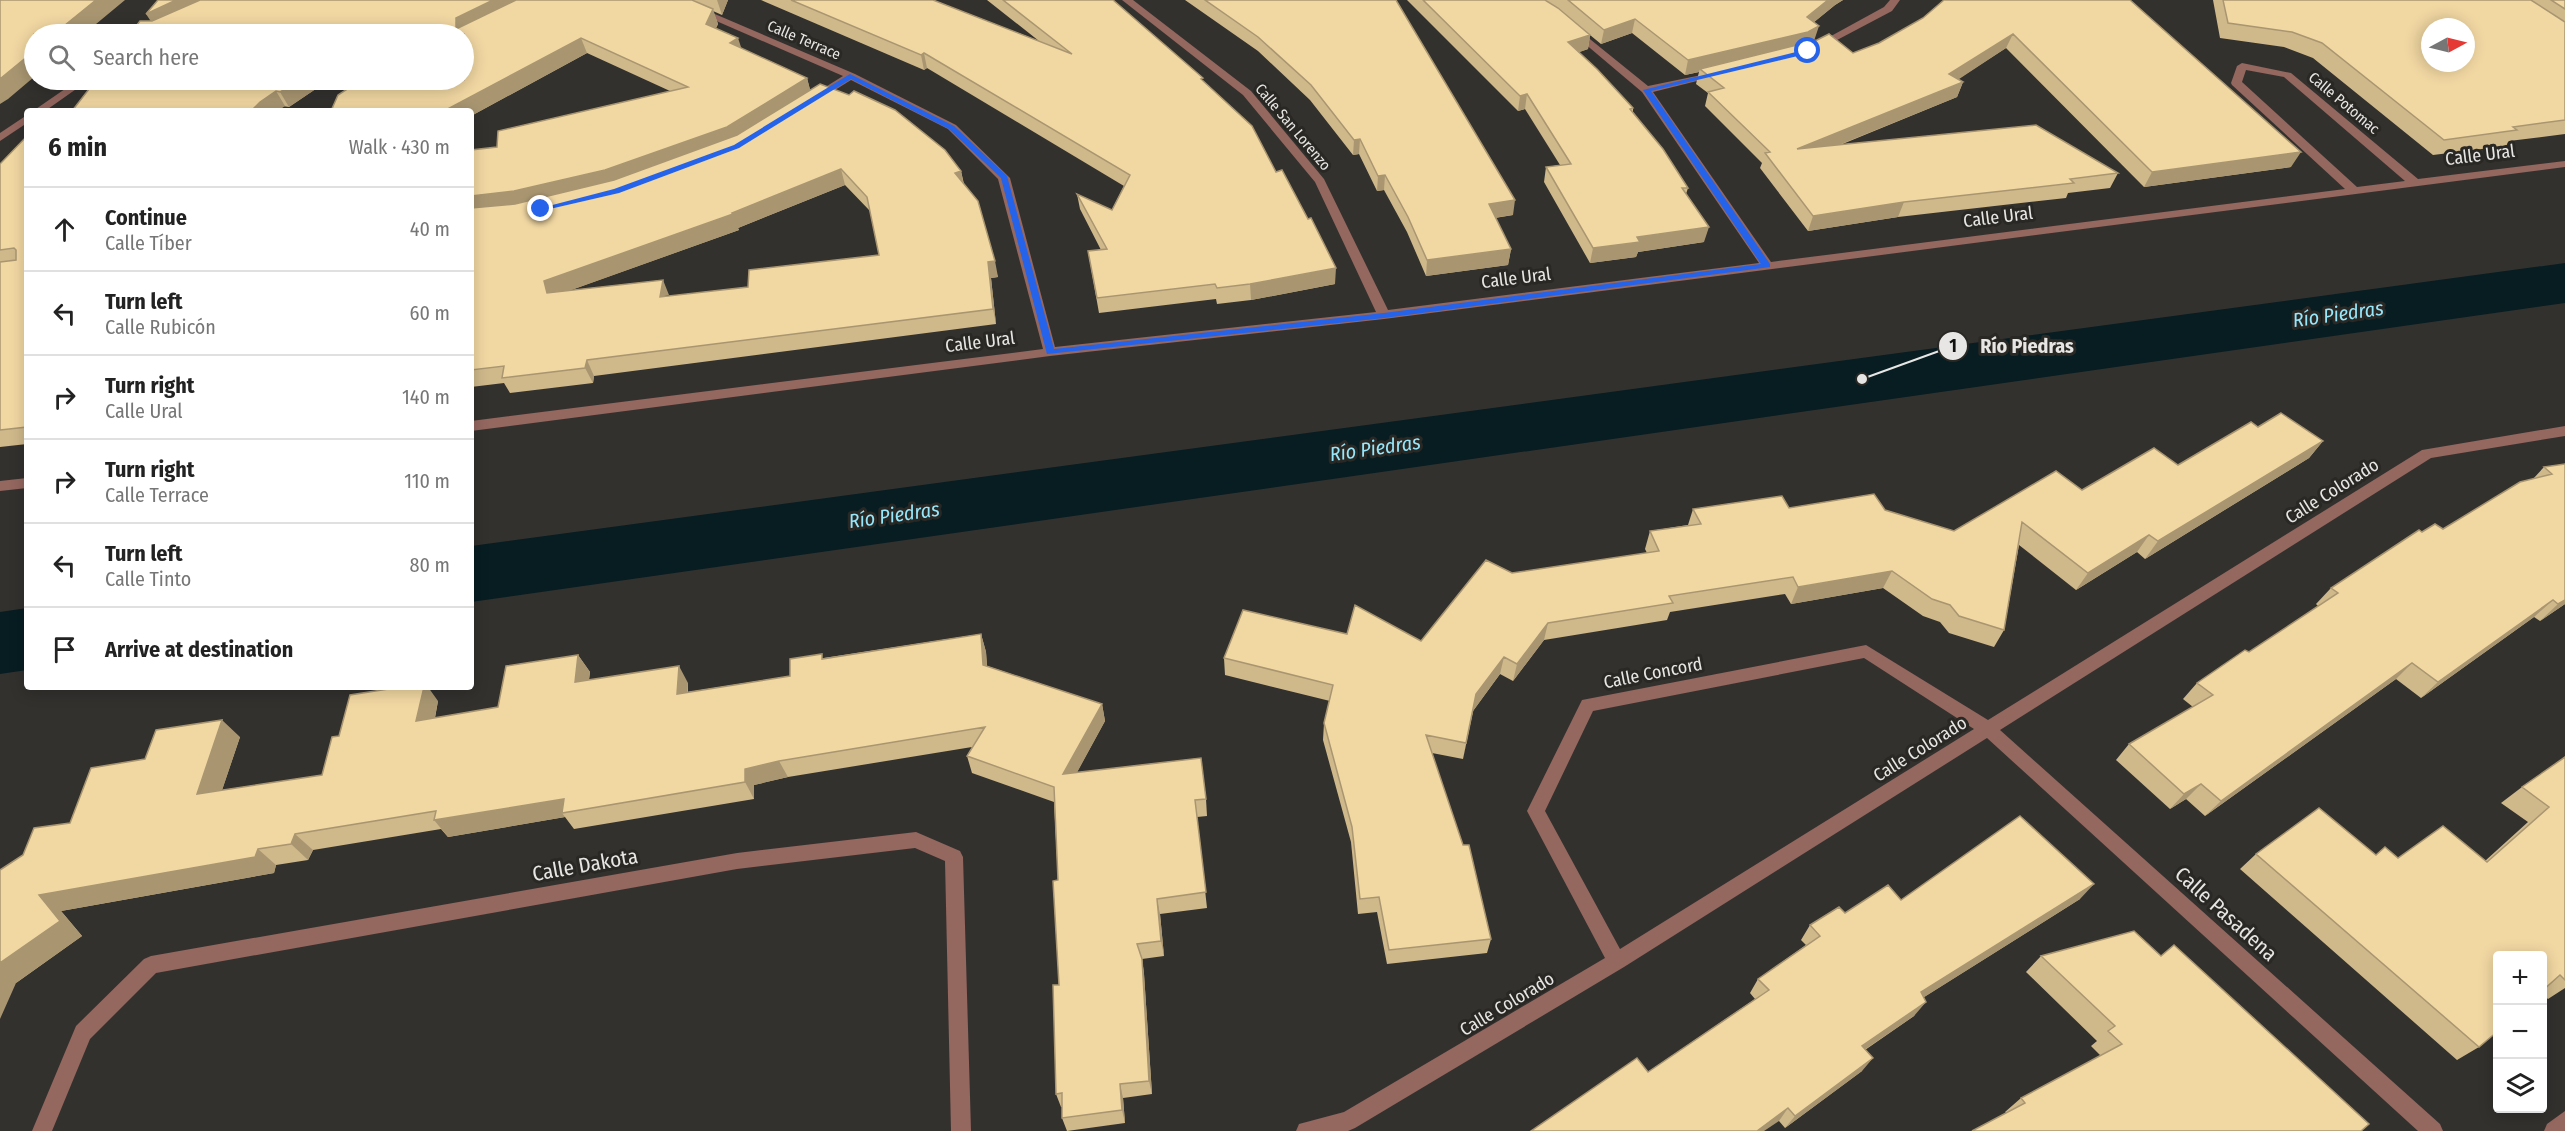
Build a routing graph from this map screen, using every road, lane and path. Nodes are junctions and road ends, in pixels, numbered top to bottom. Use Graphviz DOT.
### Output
graph roads {
  1 [pos="674,0"];
  2 [pos="1127,0"];
  3 [pos="1895,0"];
  4 [pos="1569,26"];
  5 [pos="1808,51"];
  6 [pos="1727,70"];
  7 [pos="850,76"];
  8 [pos="69,90"];
  9 [pos="1646,90"];
  10 [pos="803,105"];
  11 [pos="42,108"];
  12 [pos="24,120"];
  13 [pos="0,138"];
  14 [pos="2565,164"];
  15 [pos="2415,183"];
  16 [pos="2356,192"];
  17 [pos="1767,265"];
  18 [pos="1384,315"];
  19 [pos="1050,352"];
  20 [pos="474,426"];
  21 [pos="2565,431"];
  22 [pos="24,483"];
  23 [pos="0,486"];
  24 [pos="1989,730"];
  25 [pos="1617,961"];
  26 [pos="2565,1121"];
  27 [pos="42,1131"];
  28 [pos="961,1131"];
  29 [pos="1305,1131"];
  30 [pos="2433,1131"];
  31 [pos="2554,1131"];
  1 -- 7 [label="street, Calle Terrace"];
  2 -- 18 [label="street, Calle San Lorenzo"];
  3 -- 5 [label="street"];
  4 -- 9 [label="street"];
  6 -- 9 [label="street"];
  7 -- 10 [label="street"];
  7 -- 19 [label="street, Calle Terrace"];
  8 -- 11 [label="street"];
  9 -- 17 [label="street"];
  12 -- 13 [label="street"];
  14 -- 15 [label="street, Calle Ural"];
  15 -- 16 [label="street, Calle Ural"];
  15 -- 16 [label="street, Calle Potomac"];
  16 -- 17 [label="street, Calle Ural"];
  17 -- 18 [label="street, Calle Ural"];
  18 -- 19 [label="street, Calle Ural"];
  19 -- 20 [label="street, Calle Ural"];
  21 -- 24 [label="street, Calle Colorado"];
  22 -- 23 [label="street"];
  24 -- 25 [label="street, Calle Colorado"];
  24 -- 25 [label="street, Calle Concord"];
  24 -- 30 [label="street, Calle Pasadena"];
  25 -- 29 [label="street, Calle Colorado"];
  26 -- 31 [label="street"];
  27 -- 28 [label="street, Calle Dakota"];
}
